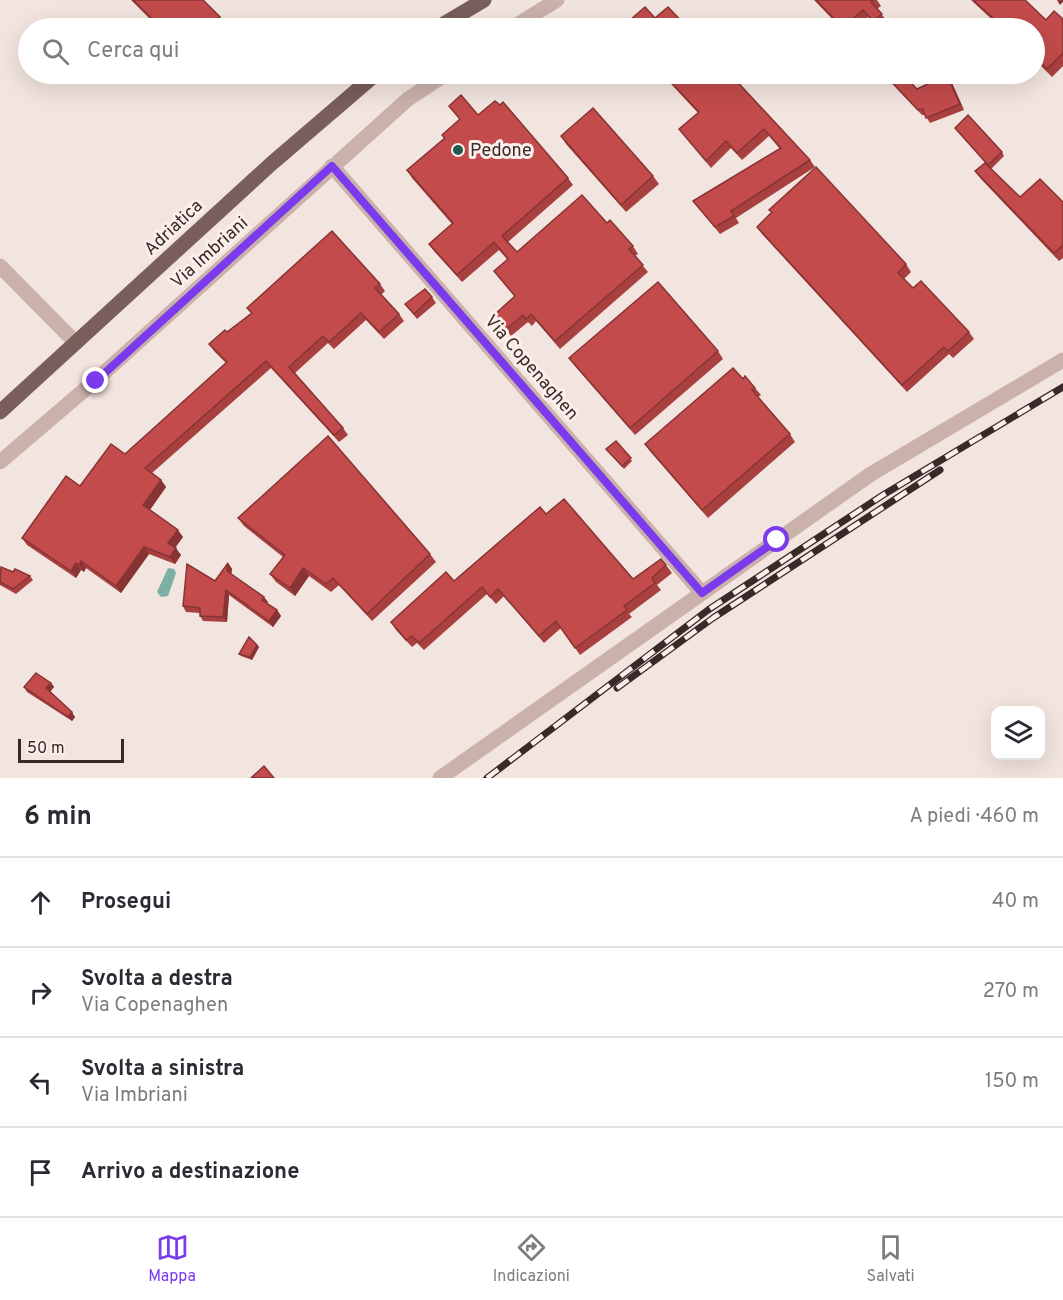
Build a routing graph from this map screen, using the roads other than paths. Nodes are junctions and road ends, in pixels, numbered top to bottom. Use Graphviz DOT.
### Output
graph roads {
  1 [pos="484,0"];
  2 [pos="557,0"];
  3 [pos="454,18"];
  4 [pos="528,18"];
  5 [pos="364,84"];
  6 [pos="431,84"];
  7 [pos="332,166"];
  8 [pos="0,266"];
  9 [pos="76,343"];
  10 [pos="1063,360"];
  11 [pos="0,412"];
  12 [pos="0,462"];
  13 [pos="702,593"];
  14 [pos="440,778"];
  1 -- 3 [label="main road"];
  2 -- 4 [label="street"];
  5 -- 9 [label="main road, Adriatica"];
  6 -- 7 [label="street, Via Imbriani"];
  7 -- 12 [label="street, Via Imbriani"];
  7 -- 13 [label="street, Via Copenaghen"];
  8 -- 9 [label="street"];
  9 -- 11 [label="main road, Adriatica"];
  10 -- 13 [label="street"];
  13 -- 14 [label="street"];
}
